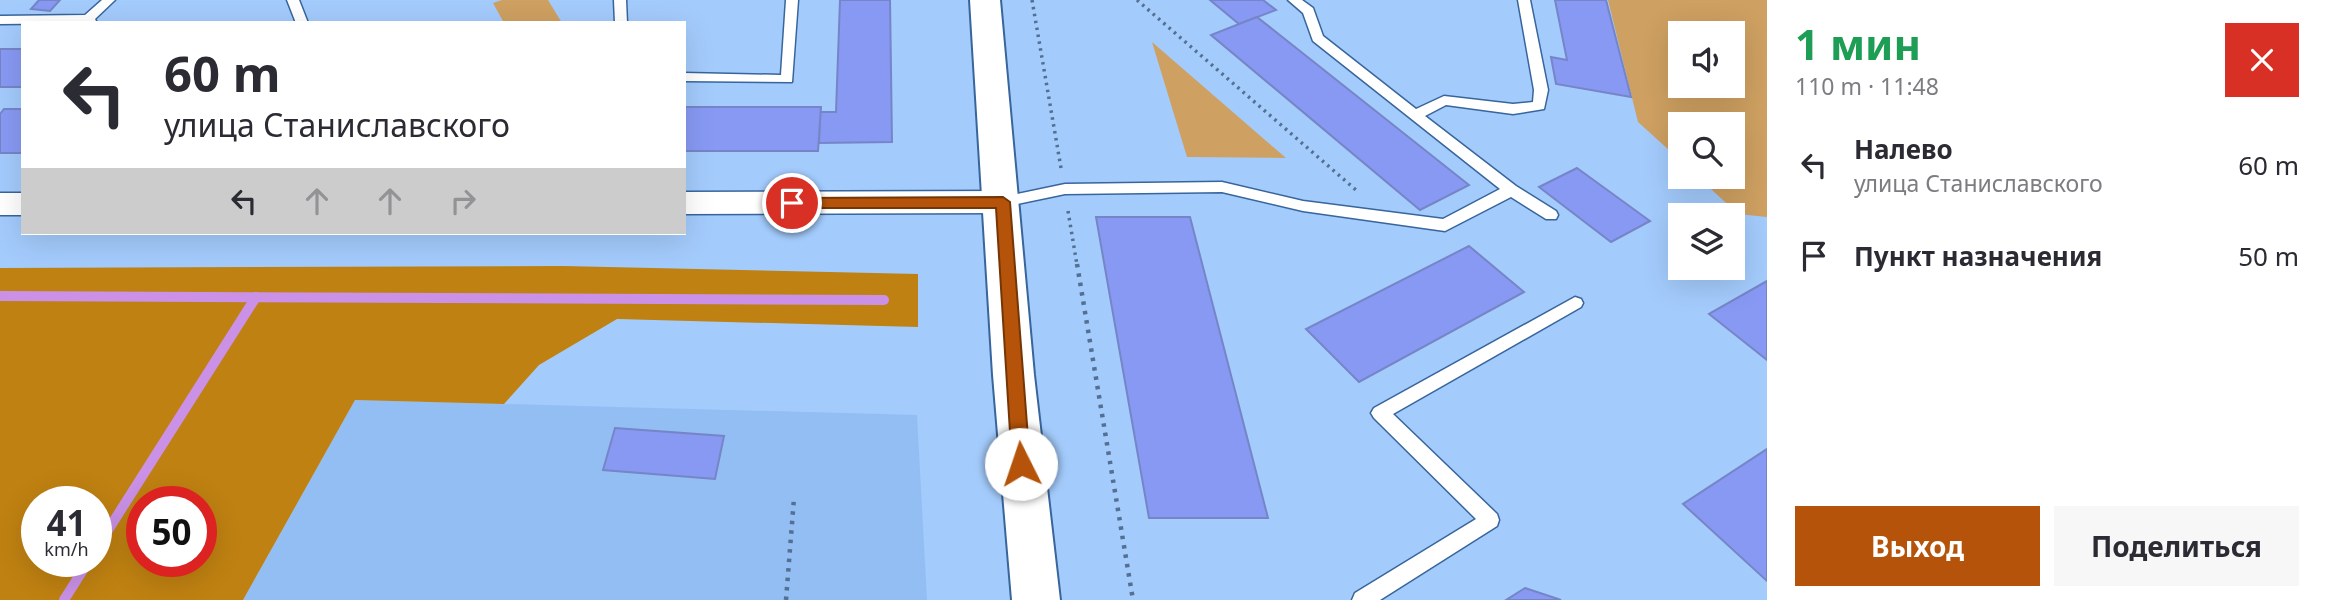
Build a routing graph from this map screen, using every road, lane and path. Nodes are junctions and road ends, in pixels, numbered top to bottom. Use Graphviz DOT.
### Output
graph roads {
  1 [pos="109,0"];
  2 [pos="293,0"];
  3 [pos="620,0"];
  4 [pos="792,0"];
  5 [pos="985,0"];
  6 [pos="1032,0"];
  7 [pos="1137,0"];
  8 [pos="1294,0"];
  9 [pos="1524,0"];
  10 [pos="0,20"];
  11 [pos="89,21"];
  12 [pos="301,21"];
  13 [pos="621,21"];
  14 [pos="686,77"];
  15 [pos="1415,115"];
  16 [pos="1065,190"];
  17 [pos="1511,190"];
  18 [pos="1003,202"];
  19 [pos="686,203"];
  20 [pos="0,204"];
  21 [pos="21,204"];
  22 [pos="1551,215"];
  23 [pos="1388,217"];
  24 [pos="1575,303"];
  25 [pos="794,498"];
  26 [pos="786,600"];
  27 [pos="1037,600"];
  28 [pos="1133,600"];
  29 [pos="1362,600"];
  1 -- 11 [label="lane"];
  2 -- 12 [label="lane"];
  3 -- 13 [label="lane"];
  4 -- 14 [label="lane"];
  5 -- 18 [label="main road"];
  6 -- 16 [label="path"];
  7 -- 23 [label="path"];
  8 -- 15 [label="lane"];
  9 -- 15 [label="lane"];
  10 -- 11 [label="lane"];
  15 -- 17 [label="lane"];
  16 -- 18 [label="lane"];
  16 -- 23 [label="lane"];
  16 -- 28 [label="path"];
  17 -- 22 [label="lane"];
  17 -- 23 [label="lane"];
  18 -- 19 [label="street"];
  18 -- 27 [label="main road"];
  20 -- 21 [label="street"];
  24 -- 29 [label="lane"];
  25 -- 26 [label="path"];
}
